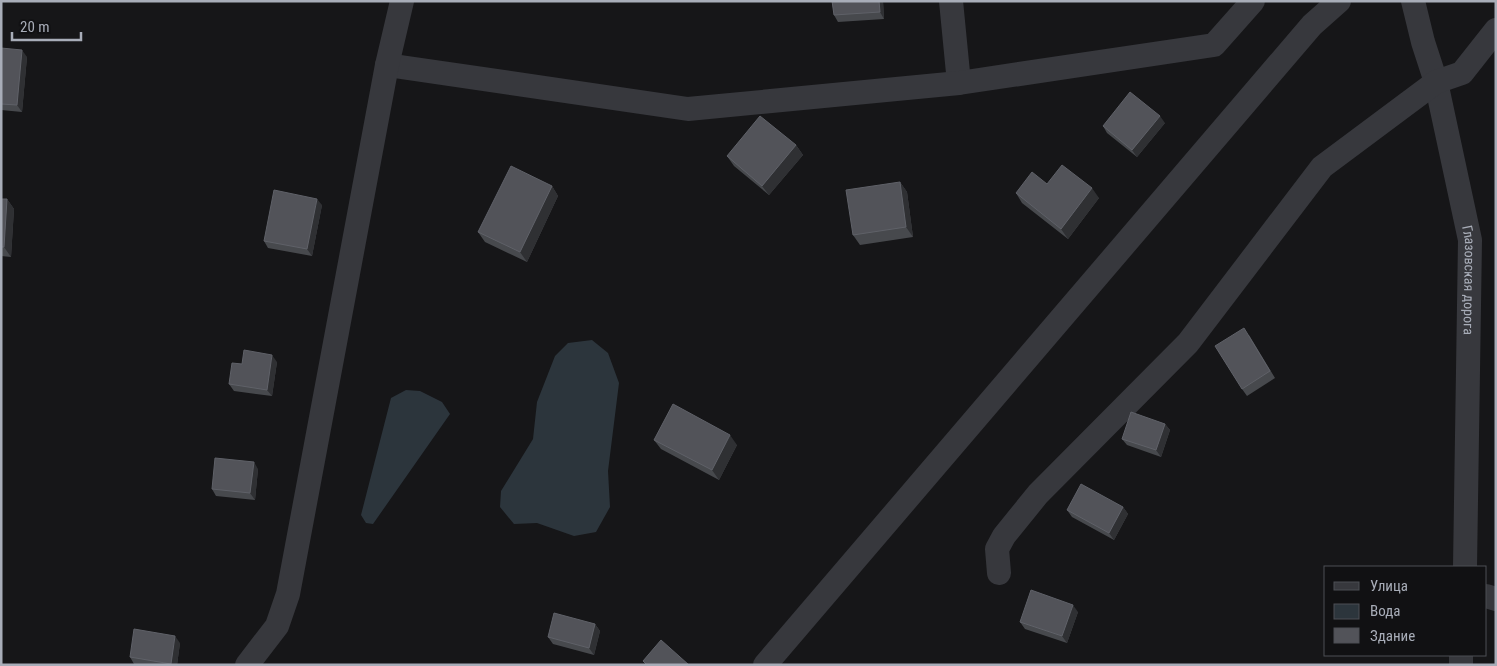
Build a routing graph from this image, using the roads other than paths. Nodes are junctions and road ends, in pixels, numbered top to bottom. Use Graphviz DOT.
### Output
graph roads {
  1 [pos="402,1"];
  2 [pos="951,1"];
  3 [pos="1253,1"];
  4 [pos="1340,1"];
  5 [pos="1413,1"];
  6 [pos="1496,30"];
  7 [pos="387,65"];
  8 [pos="1436,82"];
  9 [pos="959,83"];
  10 [pos="1465,566"];
  11 [pos="999,573"];
  12 [pos="247,665"];
  13 [pos="765,665"];
  1 -- 7 [label="street"];
  2 -- 9 [label="street"];
  3 -- 9 [label="street"];
  4 -- 13 [label="street"];
  5 -- 8 [label="street, Глазовская дорога"];
  6 -- 8 [label="street"];
  7 -- 9 [label="street"];
  7 -- 12 [label="street"];
  8 -- 10 [label="street, Глазовская дорога"];
  8 -- 11 [label="street"];
}
